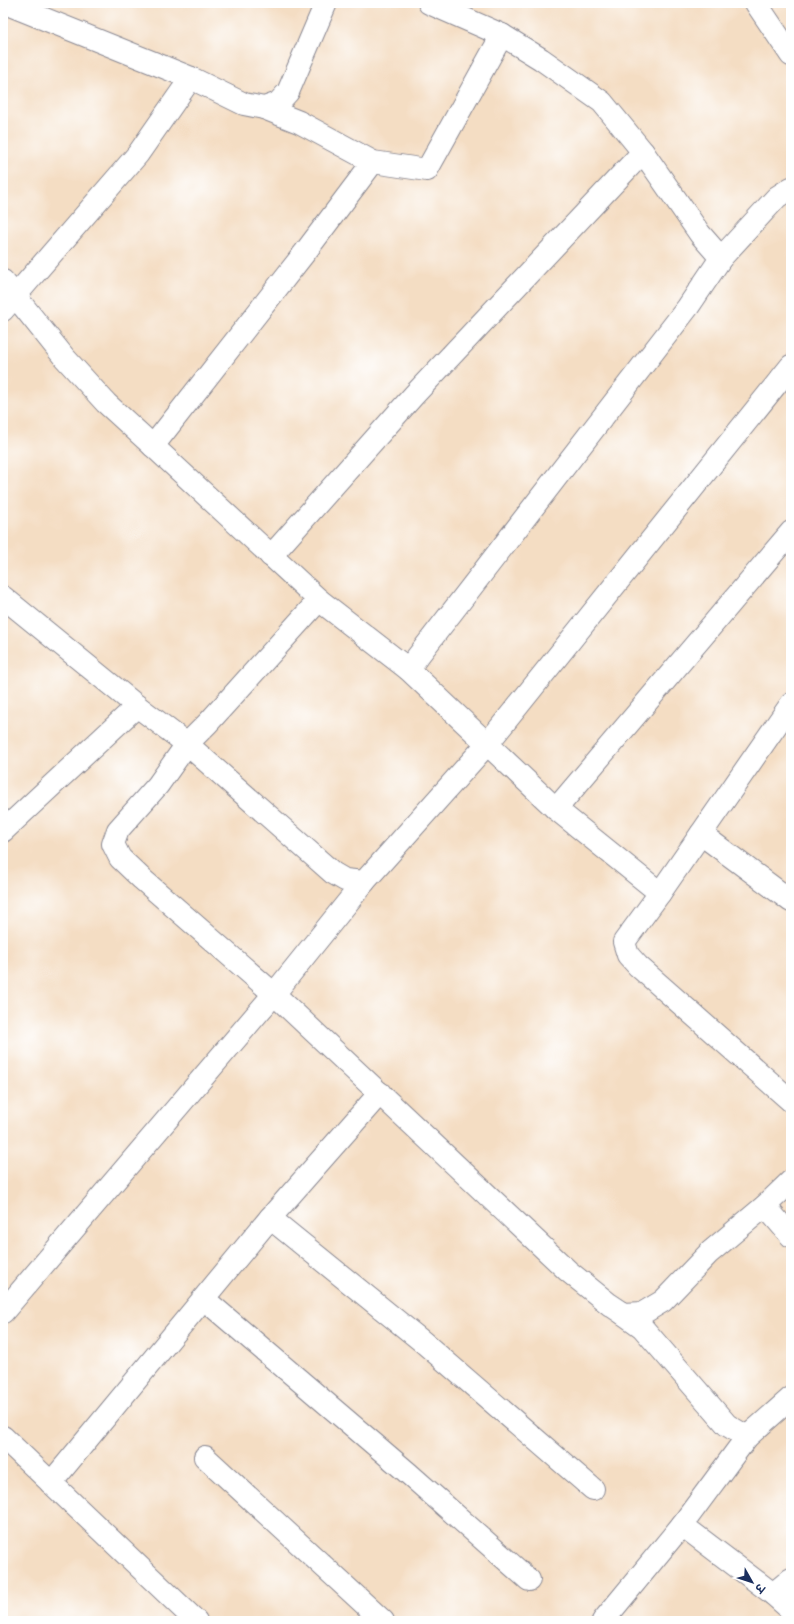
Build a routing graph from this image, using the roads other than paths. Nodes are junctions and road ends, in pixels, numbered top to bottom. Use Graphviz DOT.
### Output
graph roads {
  1 [pos="5,3"];
  2 [pos="326,3"];
  3 [pos="429,3"];
  4 [pos="756,3"];
  5 [pos="502,35"];
  6 [pos="791,55"];
  7 [pos="191,78"];
  8 [pos="264,108"];
  9 [pos="643,152"];
  10 [pos="373,162"];
  11 [pos="791,188"];
  12 [pos="721,258"];
  13 [pos="7,296"];
  14 [pos="791,366"];
  15 [pos="153,446"];
  16 [pos="791,532"];
  17 [pos="271,556"];
  18 [pos="3,597"];
  19 [pos="319,600"];
  20 [pos="408,669"];
  21 [pos="791,704"];
  22 [pos="137,706"];
  23 [pos="488,743"];
  24 [pos="187,744"];
  25 [pos="556,809"];
  26 [pos="3,831"];
  27 [pos="702,834"];
  28 [pos="364,882"];
  29 [pos="660,893"];
  30 [pos="791,901"];
  31 [pos="274,994"];
  32 [pos="380,1093"];
  33 [pos="791,1101"];
  34 [pos="791,1181"];
  35 [pos="765,1206"];
  36 [pos="270,1218"];
  37 [pos="791,1236"];
  38 [pos="204,1299"];
  39 [pos="6,1300"];
  40 [pos="624,1314"];
  41 [pos="791,1398"];
  42 [pos="747,1437"];
  43 [pos="3,1438"];
  44 [pos="205,1457"];
  45 [pos="51,1483"];
  46 [pos="593,1488"];
  47 [pos="682,1525"];
  48 [pos="791,1578"];
  49 [pos="529,1580"];
  50 [pos="773,1594"];
  51 [pos="791,1610"];
  52 [pos="196,1621"];
  53 [pos="383,1621"];
  54 [pos="603,1621"];
  1 -- 7 [label="street"];
  2 -- 8 [label="street"];
  3 -- 5 [label="street"];
  4 -- 6 [label="street"];
  5 -- 9 [label="street"];
  5 -- 10 [label="street"];
  7 -- 8 [label="street"];
  7 -- 13 [label="street"];
  8 -- 10 [label="street"];
  9 -- 12 [label="street"];
  9 -- 17 [label="street"];
  10 -- 15 [label="street"];
  11 -- 12 [label="street"];
  12 -- 20 [label="street"];
  13 -- 15 [label="street"];
  14 -- 23 [label="street"];
  15 -- 17 [label="street"];
  16 -- 25 [label="street"];
  17 -- 19 [label="street"];
  18 -- 22 [label="street"];
  19 -- 20 [label="street"];
  19 -- 24 [label="street"];
  20 -- 23 [label="street"];
  21 -- 27 [label="street"];
  22 -- 24 [label="street"];
  22 -- 26 [label="street"];
  23 -- 25 [label="street"];
  23 -- 28 [label="street"];
  24 -- 28 [label="street"];
  24 -- 31 [label="street"];
  25 -- 29 [label="street"];
  27 -- 29 [label="street"];
  27 -- 30 [label="street"];
  28 -- 31 [label="street"];
  29 -- 33 [label="street"];
  31 -- 32 [label="street"];
  31 -- 39 [label="street"];
  32 -- 36 [label="street"];
  32 -- 40 [label="street"];
  34 -- 35 [label="street"];
  35 -- 37 [label="street"];
  35 -- 40 [label="street"];
  36 -- 38 [label="street"];
  36 -- 46 [label="street"];
  38 -- 45 [label="street"];
  38 -- 49 [label="street"];
  40 -- 42 [label="street"];
  41 -- 42 [label="street"];
  42 -- 47 [label="street"];
  43 -- 45 [label="street"];
  44 -- 53 [label="street"];
  45 -- 52 [label="street"];
  47 -- 50 [label="street"];
  47 -- 54 [label="street"];
  48 -- 50 [label="street"];
  50 -- 51 [label="street"];
}
